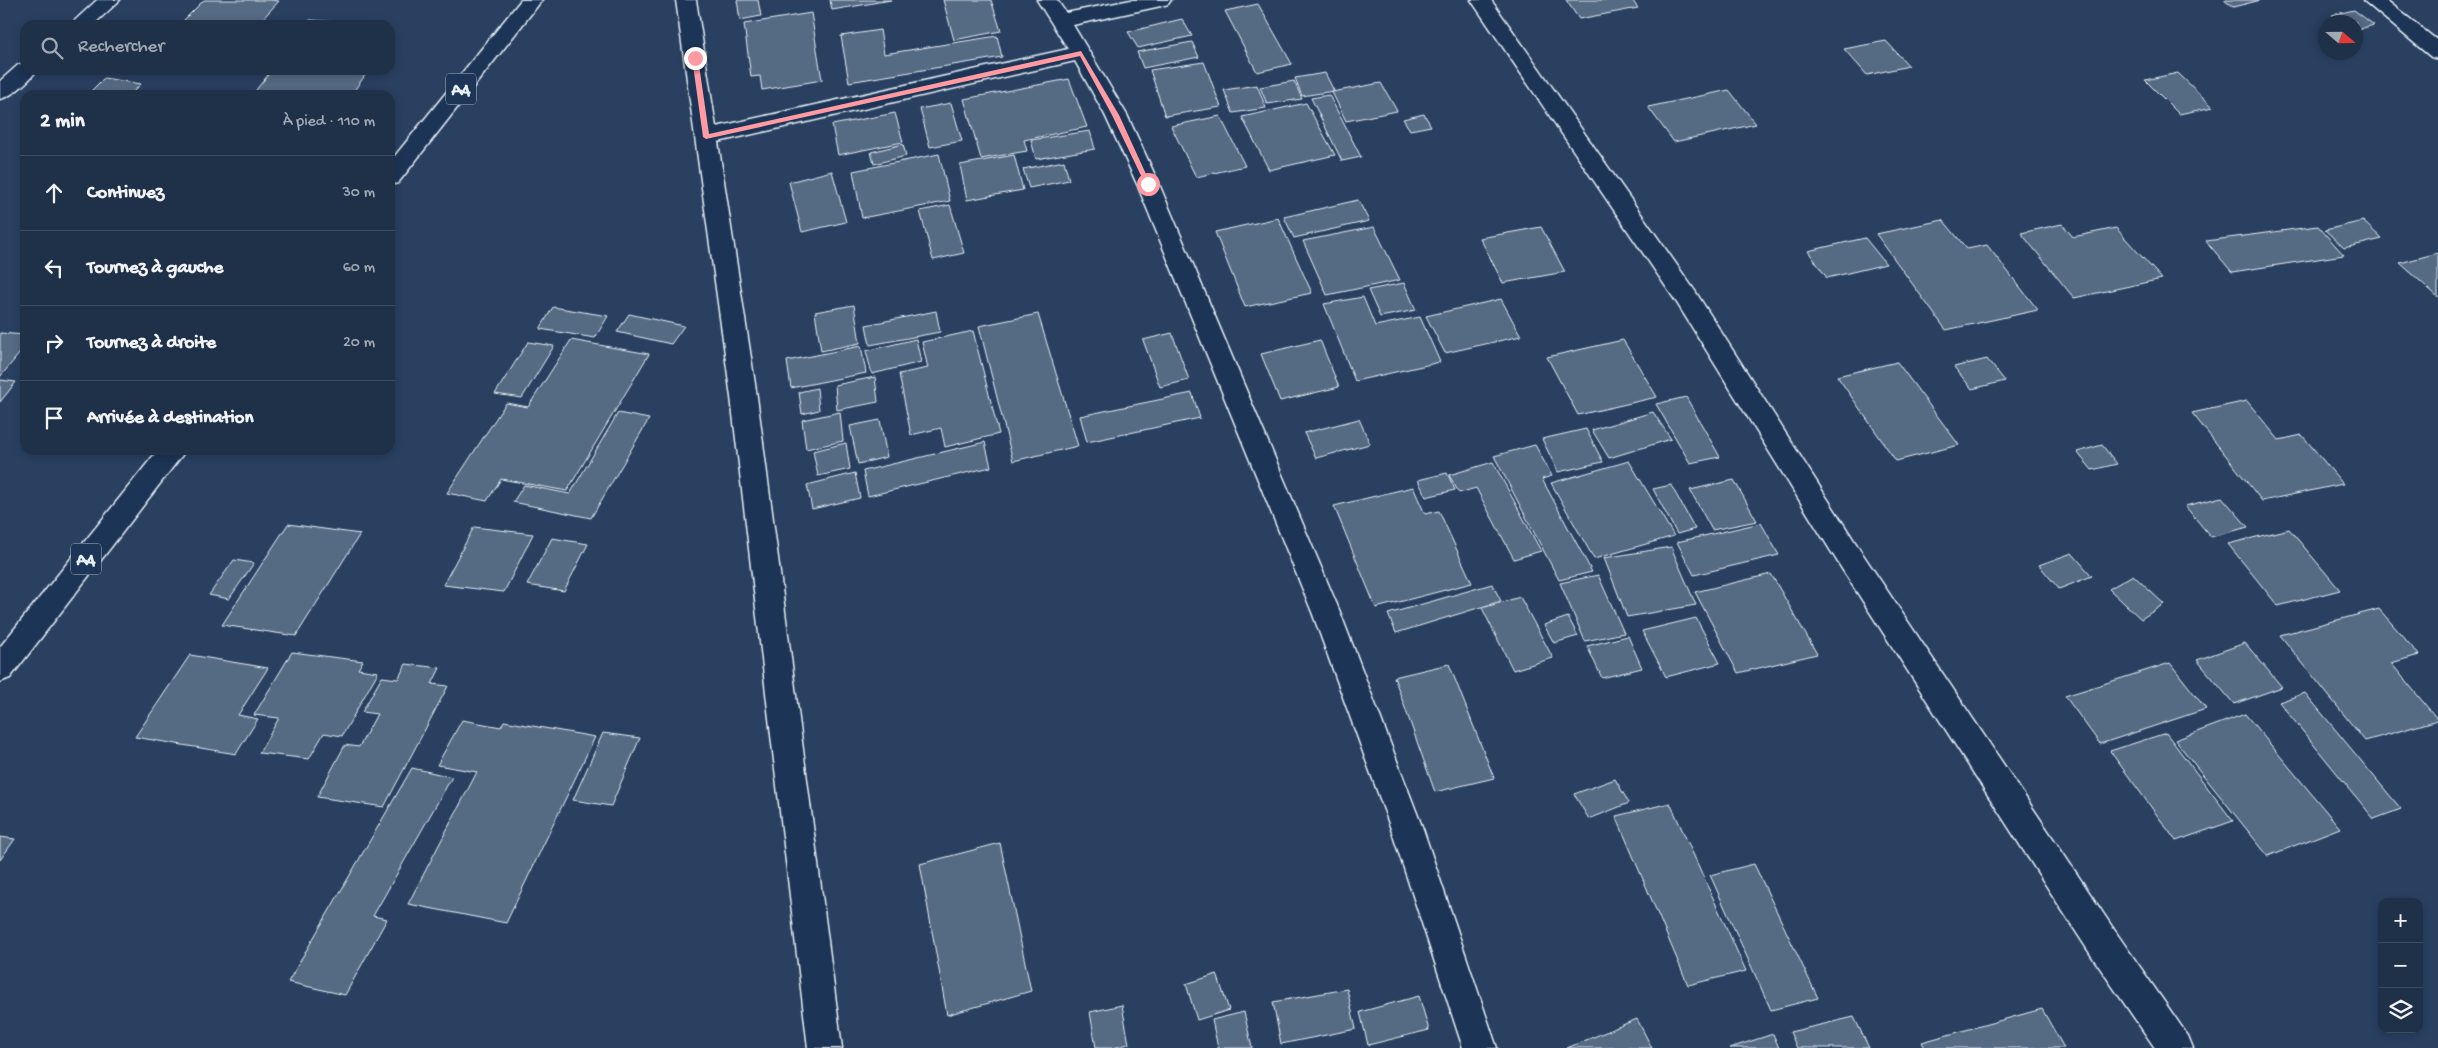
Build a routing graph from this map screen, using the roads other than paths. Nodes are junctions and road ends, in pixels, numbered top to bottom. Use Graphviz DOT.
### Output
graph roads {
  1 [pos="110,0"];
  2 [pos="532,0"];
  3 [pos="686,0"];
  4 [pos="1162,0"];
  5 [pos="1481,0"];
  6 [pos="2373,0"];
  7 [pos="1053,10"];
  8 [pos="86,20"];
  9 [pos="2438,52"];
  10 [pos="1081,53"];
  11 [pos="20,75"];
  12 [pos="0,92"];
  13 [pos="706,137"];
  14 [pos="395,171"];
  15 [pos="169,455"];
  16 [pos="0,669"];
  17 [pos="825,1048"];
  18 [pos="1480,1048"];
  19 [pos="2176,1048"];
  1 -- 8 [label="street"];
  2 -- 14 [label="street, A4"];
  3 -- 13 [label="street"];
  4 -- 7 [label="street"];
  5 -- 19 [label="street"];
  6 -- 9 [label="street"];
  7 -- 10 [label="street"];
  10 -- 13 [label="street"];
  10 -- 18 [label="street"];
  11 -- 12 [label="street"];
  13 -- 17 [label="street"];
  15 -- 16 [label="street, A4"];
}
